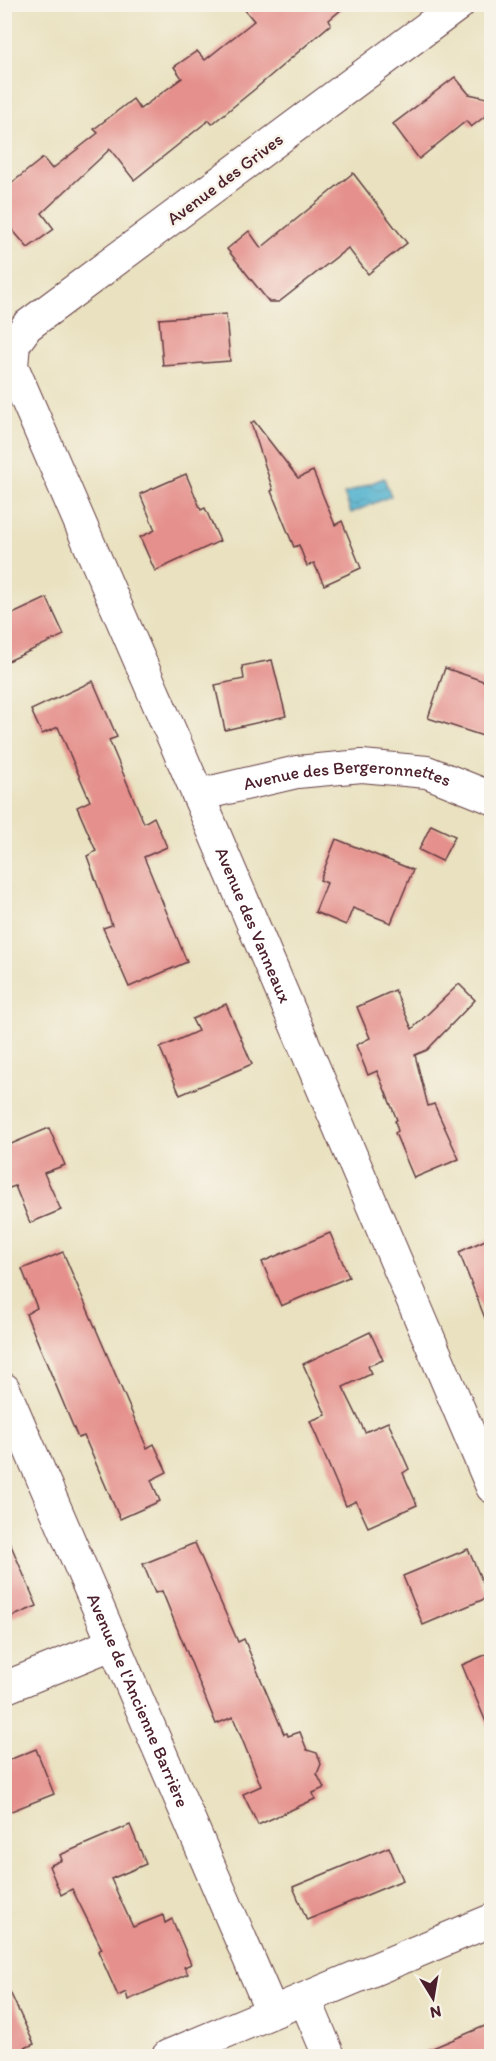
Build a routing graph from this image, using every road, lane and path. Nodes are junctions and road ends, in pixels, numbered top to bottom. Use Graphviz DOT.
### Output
graph roads {
  1 [pos="459,4"];
  2 [pos="12,366"];
  3 [pos="198,795"];
  4 [pos="492,798"];
  5 [pos="4,1389"];
  6 [pos="492,1487"];
  7 [pos="112,1644"];
  8 [pos="4,1688"];
  9 [pos="492,1920"];
  10 [pos="305,1999"];
  11 [pos="272,2012"];
  12 [pos="168,2056"];
  13 [pos="329,2056"];
  1 -- 2 [label="street, Avenue des Grives"];
  2 -- 3 [label="street, Avenue des Vanneaux"];
  3 -- 4 [label="street, Avenue des Bergeronnettes"];
  3 -- 6 [label="street, Avenue des Vanneaux"];
  5 -- 7 [label="street, Avenue de l'Ancienne Barrière"];
  7 -- 8 [label="street"];
  7 -- 11 [label="street, Avenue de l'Ancienne Barrière"];
  9 -- 10 [label="street"];
  10 -- 11 [label="street"];
  10 -- 13 [label="street"];
  11 -- 12 [label="street"];
}
